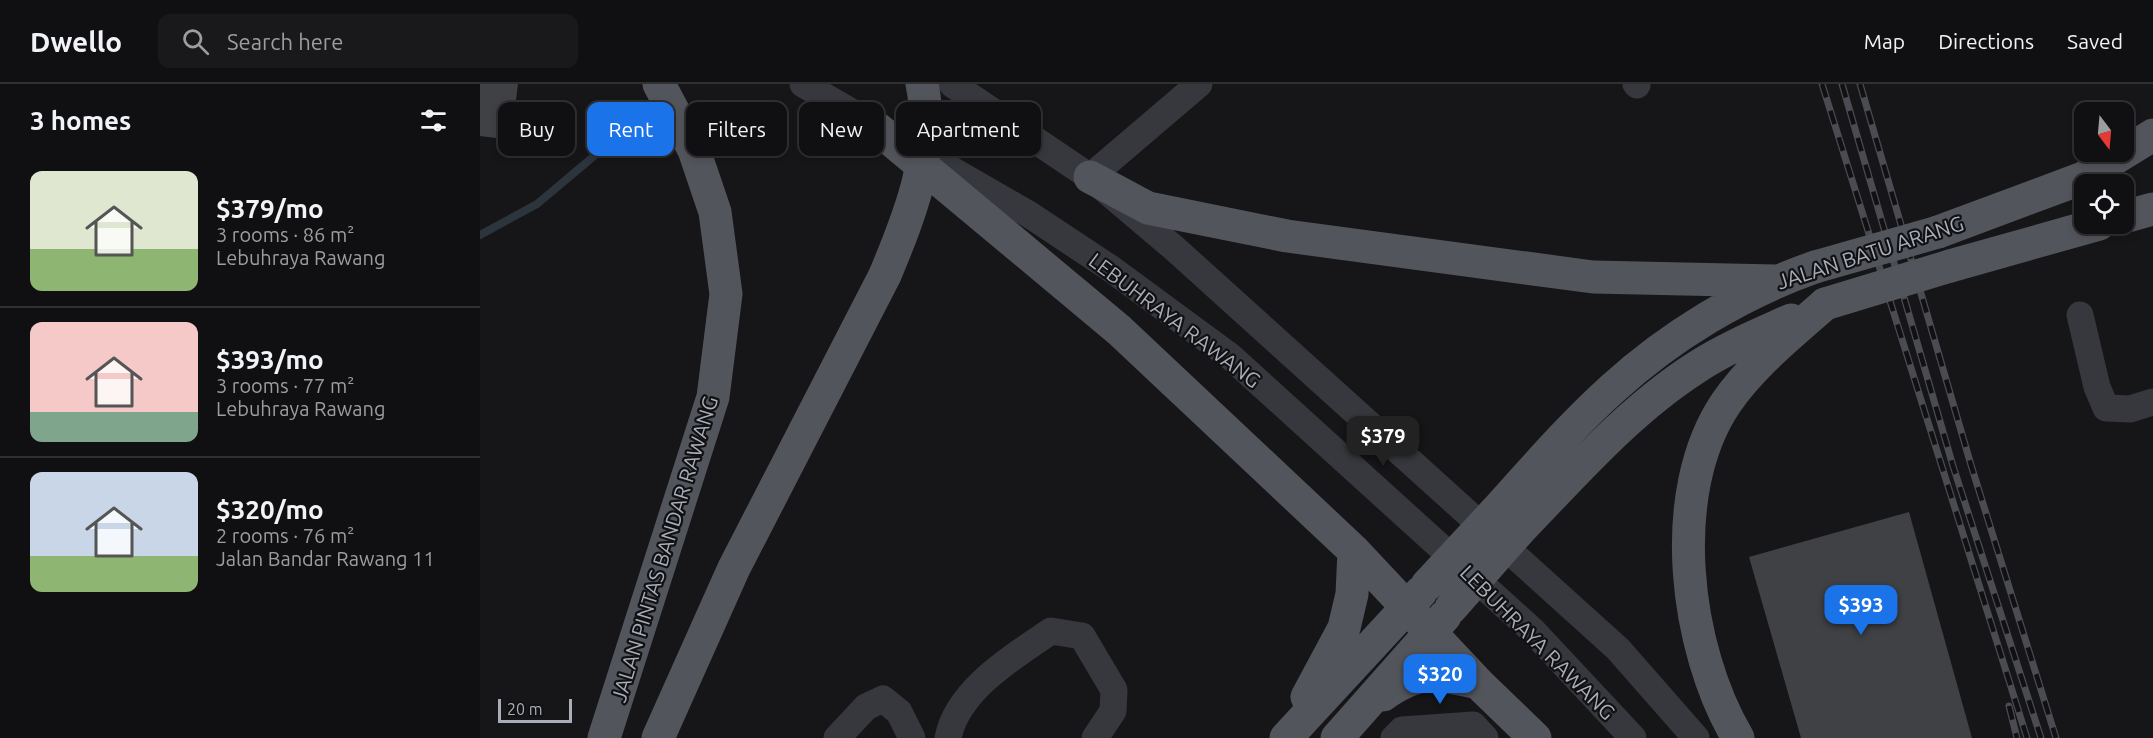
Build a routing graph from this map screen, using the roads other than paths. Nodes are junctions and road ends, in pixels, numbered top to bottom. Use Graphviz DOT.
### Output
graph roads {
  1 [pos="659,84"];
  2 [pos="803,84"];
  3 [pos="922,84"];
  4 [pos="952,84"];
  5 [pos="1199,84"];
  6 [pos="833,102"];
  7 [pos="884,132"];
  8 [pos="884,134"];
  9 [pos="2153,135"];
  10 [pos="1090,177"];
  11 [pos="2153,209"];
  12 [pos="2134,214"];
  13 [pos="2074,231"];
  14 [pos="1775,281"];
  15 [pos="1825,304"];
  16 [pos="2080,315"];
  17 [pos="2153,402"];
  18 [pos="1506,522"];
  19 [pos="1353,551"];
  20 [pos="1417,596"];
  21 [pos="1441,620"];
  22 [pos="1478,683"];
  23 [pos="1362,711"];
  24 [pos="604,738"];
  25 [pos="658,738"];
  26 [pos="837,738"];
  27 [pos="912,738"];
  28 [pos="948,738"];
  29 [pos="1095,738"];
  30 [pos="1285,738"];
  31 [pos="1337,738"];
  32 [pos="1394,738"];
  33 [pos="1485,738"];
  34 [pos="1535,738"];
  35 [pos="1633,738"];
  36 [pos="1696,738"];
  37 [pos="1738,738"];
  1 -- 24 [label="main road, JALAN PINTAS BANDAR RAWANG"];
  2 -- 6 [label="street, LEBUHRAYA RAWANG"];
  3 -- 25 [label="main road, bridge"];
  4 -- 10 [label="street, LEBUHRAYA RAWANG"];
  5 -- 10 [label="street"];
  7 -- 35 [label="street, LEBUHRAYA RAWANG"];
  8 -- 19 [label="main road"];
  9 -- 14 [label="main road, JALAN BATU ARANG, bridge"];
  10 -- 14 [label="main road"];
  10 -- 36 [label="street, LEBUHRAYA RAWANG"];
  11 -- 12 [label="main road"];
  13 -- 15 [label="main road, JALAN BATU ARANG, bridge"];
  14 -- 18 [label="main road, JALAN BATU ARANG"];
  15 -- 18 [label="main road, JALAN BATU ARANG"];
  15 -- 37 [label="main road"];
  16 -- 17 [label="street"];
  18 -- 20 [label="main road, JALAN BATU ARANG, bridge"];
  18 -- 21 [label="main road, bridge"];
  19 -- 20 [label="main road"];
  19 -- 30 [label="main road"];
  20 -- 21 [label="main road"];
  20 -- 30 [label="main road, JALAN BATU ARANG"];
  21 -- 22 [label="main road"];
  21 -- 23 [label="main road"];
  22 -- 23 [label="main road"];
  22 -- 34 [label="main road"];
  23 -- 31 [label="main road"];
  26 -- 27 [label="street"];
  28 -- 29 [label="street"];
  32 -- 33 [label="street"];
}
